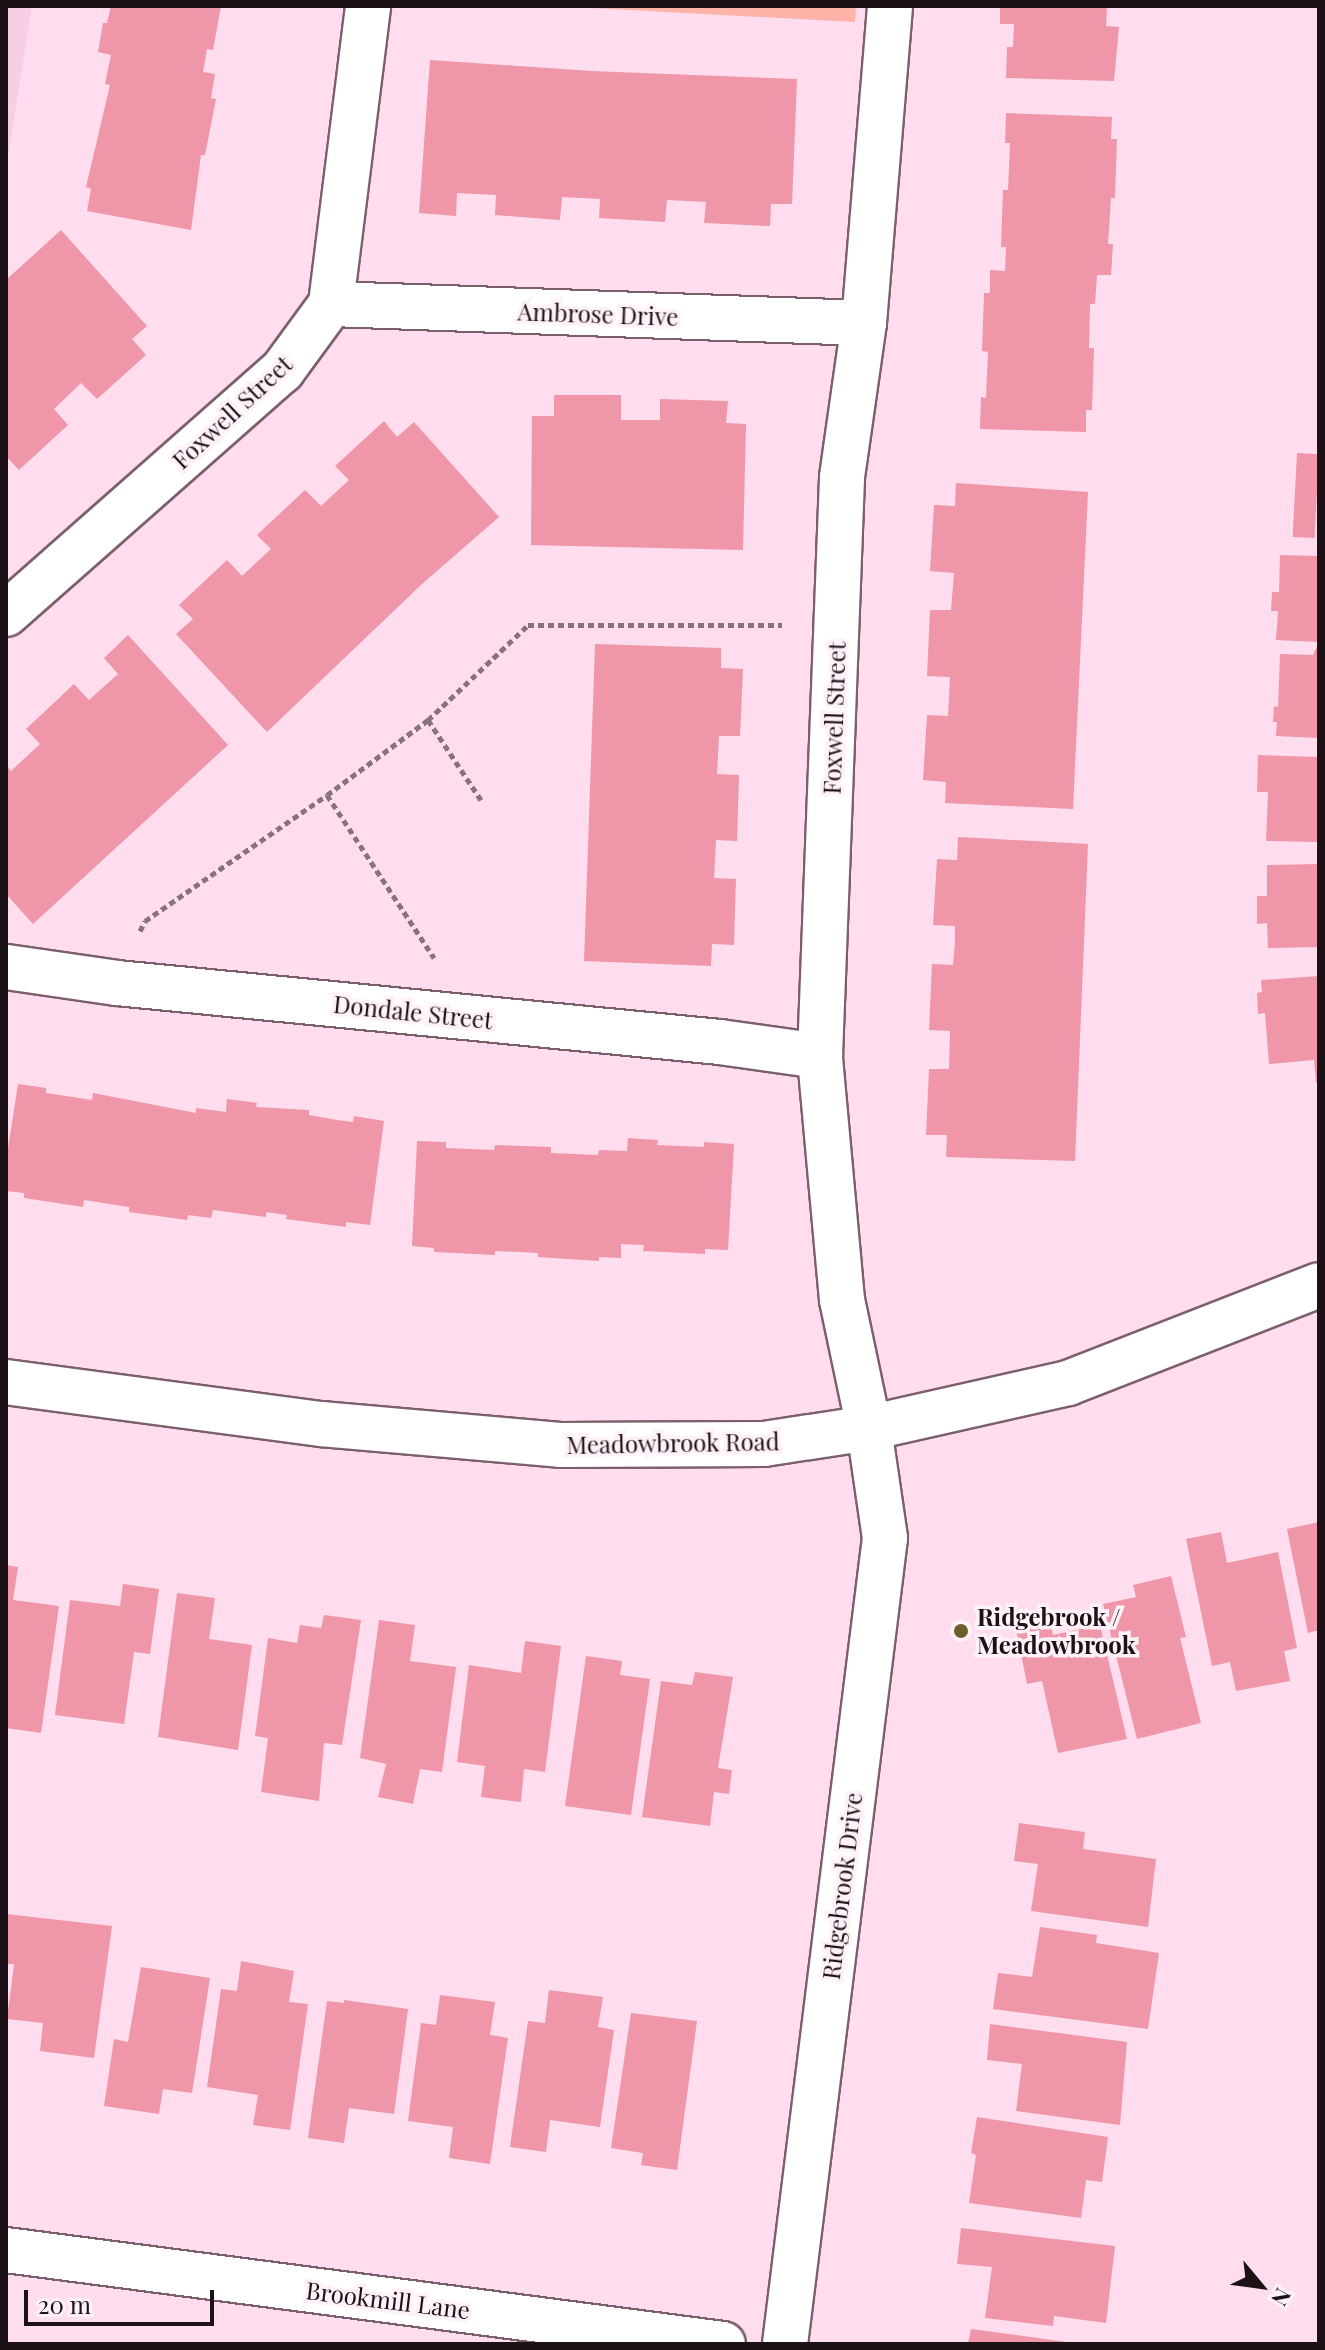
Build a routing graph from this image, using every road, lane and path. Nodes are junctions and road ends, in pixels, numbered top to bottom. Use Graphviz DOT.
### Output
graph roads {
  1 [pos="368,6"];
  2 [pos="890,6"];
  3 [pos="331,304"];
  4 [pos="864,323"];
  5 [pos="6,614"];
  6 [pos="837,625"];
  7 [pos="428,720"];
  8 [pos="327,795"];
  9 [pos="481,800"];
  10 [pos="6,967"];
  11 [pos="117,983"];
  12 [pos="474,1018"];
  13 [pos="820,1056"];
  14 [pos="1319,1285"];
  15 [pos="6,1382"];
  16 [pos="869,1428"];
  17 [pos="6,2250"];
  18 [pos="723,2344"];
  19 [pos="785,2344"];
  1 -- 3 [label="street, Foxwell Street"];
  2 -- 4 [label="street, Foxwell Street"];
  3 -- 4 [label="street, Ambrose Drive"];
  3 -- 5 [label="street, Foxwell Street"];
  4 -- 6 [label="street, Foxwell Street"];
  6 -- 7 [label="path"];
  6 -- 13 [label="street, Foxwell Street"];
  7 -- 8 [label="path"];
  7 -- 9 [label="path"];
  8 -- 11 [label="path"];
  8 -- 12 [label="path"];
  10 -- 11 [label="street, Dondale Street"];
  11 -- 12 [label="street, Dondale Street"];
  12 -- 13 [label="street, Dondale Street"];
  13 -- 16 [label="street, Foxwell Street"];
  14 -- 16 [label="street, Meadowbrook Road"];
  15 -- 16 [label="street, Meadowbrook Road"];
  16 -- 19 [label="street, Ridgebrook Drive"];
  17 -- 18 [label="street, Brookmill Lane"];
}
